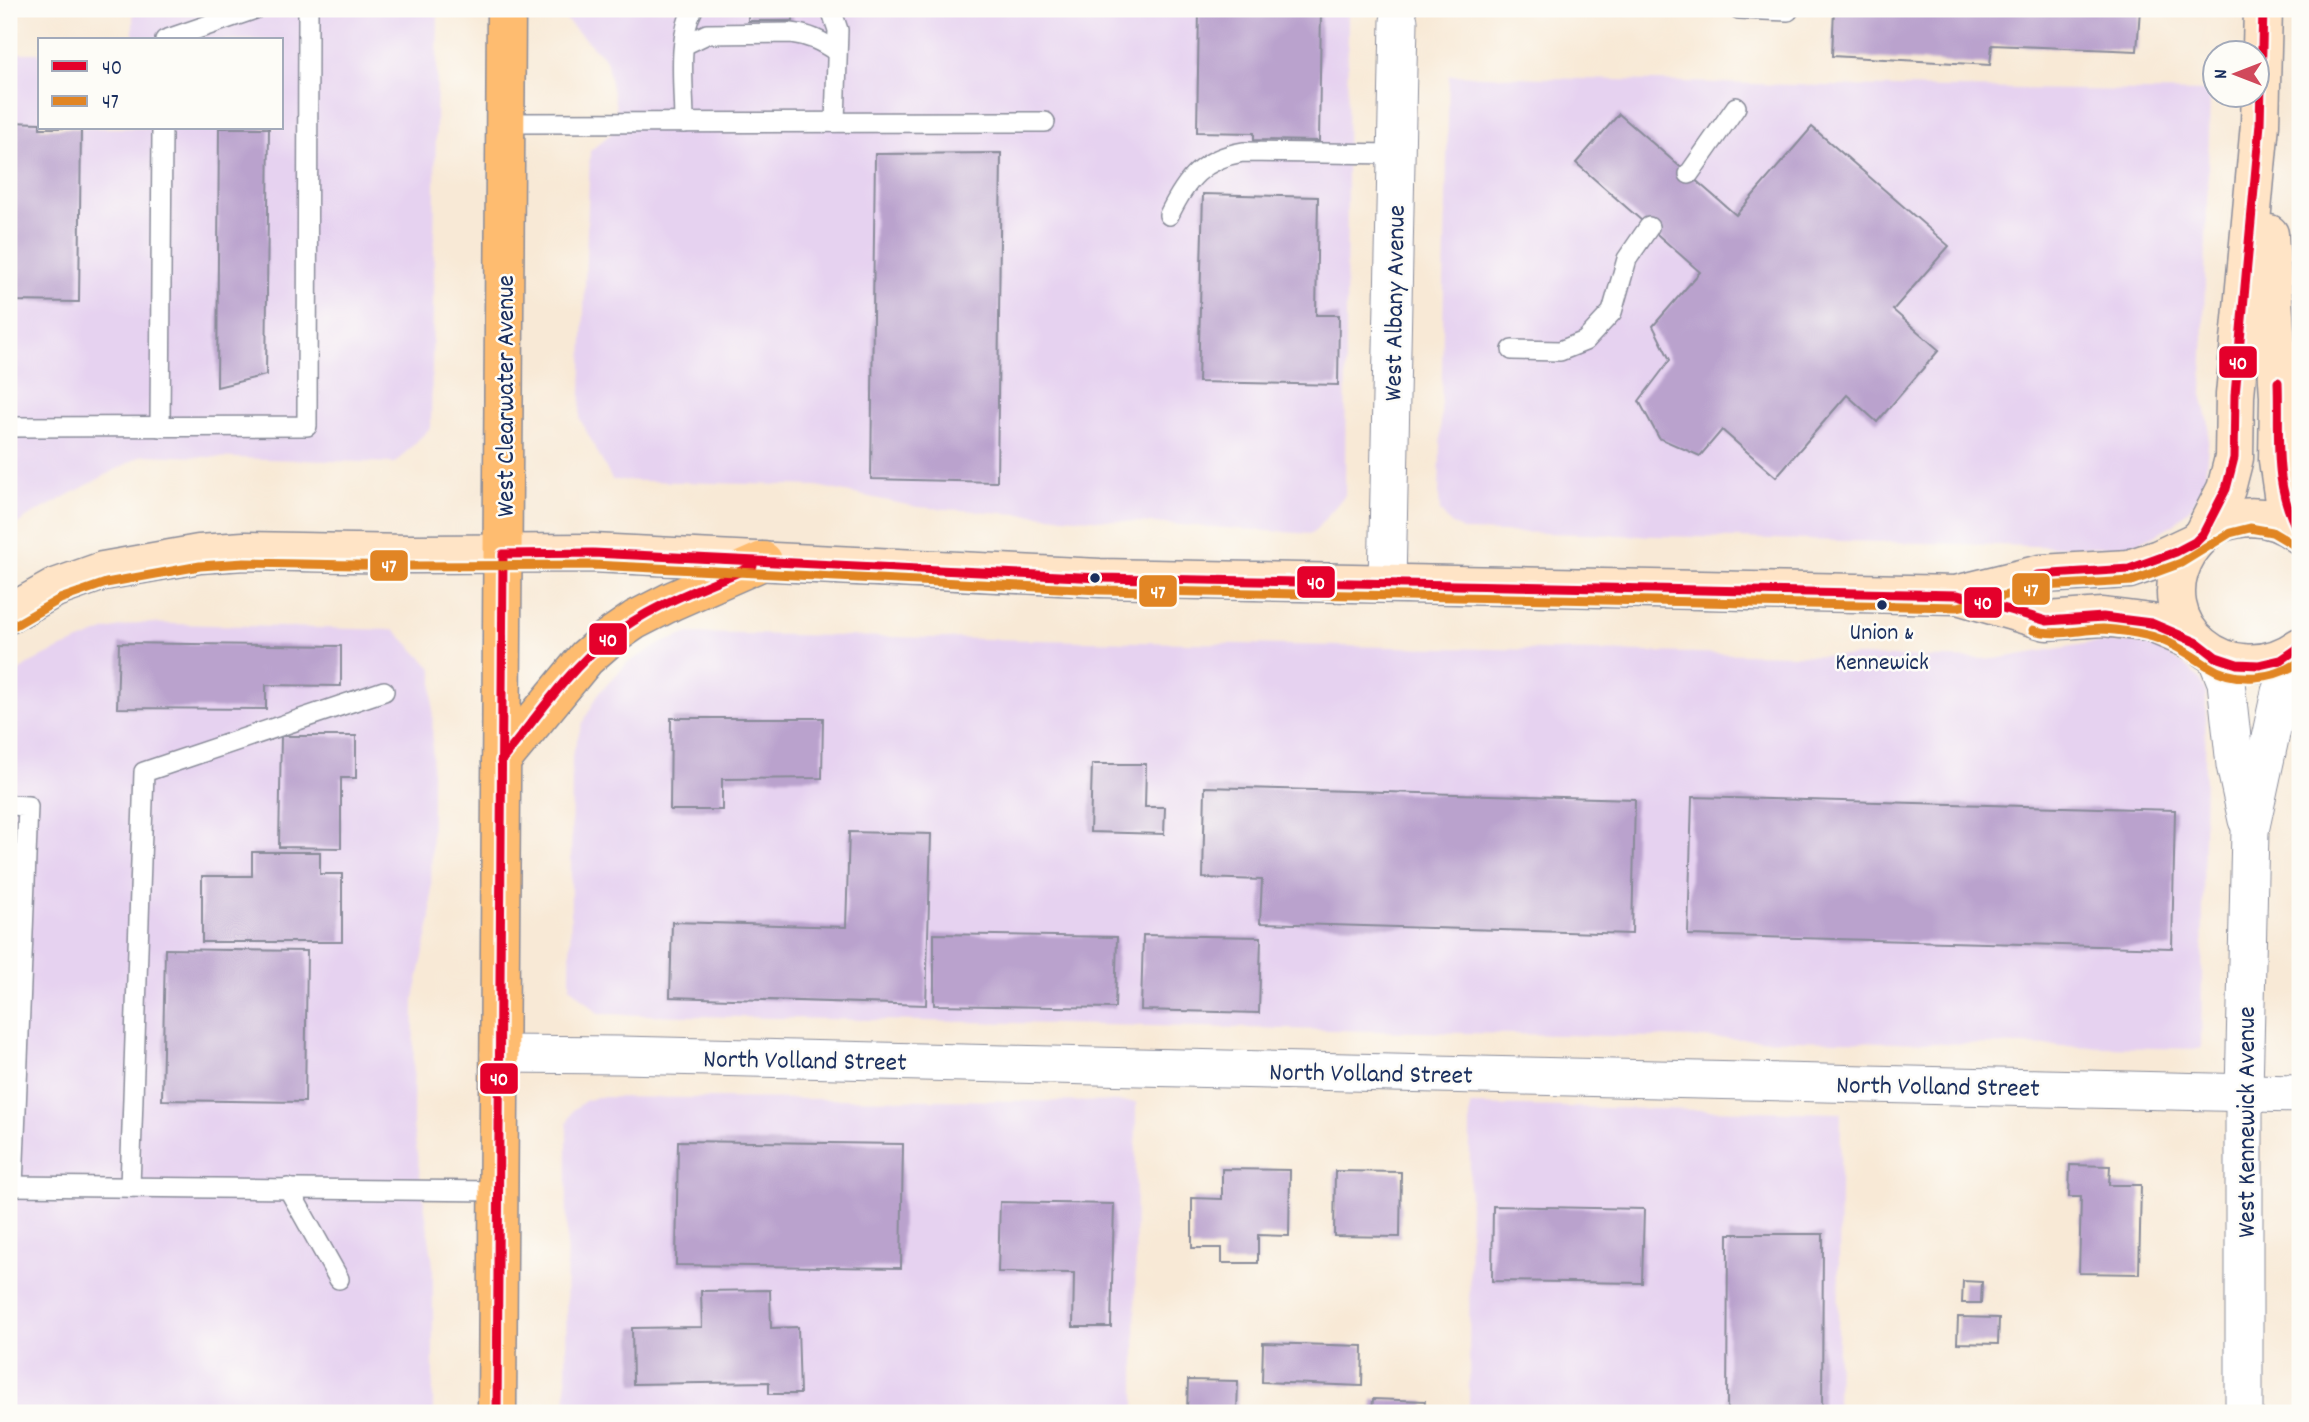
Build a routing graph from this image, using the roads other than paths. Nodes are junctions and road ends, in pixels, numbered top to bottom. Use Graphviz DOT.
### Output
graph roads {
  1 [pos="255,9"];
  2 [pos="308,9"];
  3 [pos="506,9"];
  4 [pos="693,9"];
  5 [pos="831,9"];
  6 [pos="1739,9"];
  7 [pos="1788,9"];
  8 [pos="2263,9"];
  9 [pos="1409,15"];
  10 [pos="171,38"];
  11 [pos="684,45"];
  12 [pos="836,51"];
  13 [pos="1736,107"];
  14 [pos="835,122"];
  15 [pos="1045,122"];
  16 [pos="505,123"];
  17 [pos="684,123"];
  18 [pos="2260,124"];
  19 [pos="162,130"];
  20 [pos="1397,154"];
  21 [pos="1689,174"];
  22 [pos="1169,215"];
  23 [pos="1649,227"];
  24 [pos="1512,349"];
  25 [pos="160,426"];
  26 [pos="9,427"];
  27 [pos="2299,534"];
  28 [pos="2199,538"];
  29 [pos="503,554"];
  30 [pos="764,561"];
  31 [pos="1387,584"];
  32 [pos="1958,595"];
  33 [pos="9,614"];
  34 [pos="2300,648"];
  35 [pos="2207,650"];
  36 [pos="384,691"];
  37 [pos="501,761"];
  38 [pos="9,805"];
  39 [pos="2250,831"];
  40 [pos="499,1054"];
  41 [pos="2244,1093"];
  42 [pos="2300,1094"];
  43 [pos="11,1186"];
  44 [pos="130,1187"];
  45 [pos="288,1188"];
  46 [pos="497,1191"];
  47 [pos="339,1279"];
  48 [pos="497,1413"];
  49 [pos="2244,1413"];
  1 -- 10 [label="lane"];
  2 -- 25 [label="lane"];
  3 -- 16 [label="main road, West Clearwater Avenue"];
  4 -- 11 [label="lane"];
  5 -- 12 [label="lane"];
  6 -- 7 [label="lane"];
  8 -- 18 [label="main road"];
  9 -- 20 [label="street, West Albany Avenue"];
  11 -- 12 [label="lane"];
  11 -- 17 [label="lane"];
  12 -- 14 [label="lane"];
  13 -- 21 [label="lane"];
  14 -- 15 [label="lane"];
  14 -- 17 [label="lane"];
  16 -- 17 [label="lane"];
  16 -- 29 [label="main road, West Clearwater Avenue"];
  18 -- 27 [label="main road"];
  18 -- 28 [label="main road"];
  19 -- 25 [label="lane"];
  20 -- 22 [label="lane"];
  20 -- 31 [label="street, West Albany Avenue"];
  23 -- 24 [label="lane"];
  25 -- 26 [label="lane"];
  27 -- 28 [label="main road"];
  28 -- 32 [label="main road"];
  28 -- 35 [label="main road"];
  29 -- 30 [label="main road"];
  29 -- 33 [label="main road"];
  29 -- 37 [label="main road, West Clearwater Avenue"];
  30 -- 31 [label="main road"];
  30 -- 37 [label="main road"];
  31 -- 32 [label="main road"];
  32 -- 35 [label="main road"];
  34 -- 35 [label="main road"];
  34 -- 39 [label="street, West Kennewick Avenue"];
  35 -- 39 [label="street, West Kennewick Avenue"];
  36 -- 44 [label="lane"];
  37 -- 40 [label="main road, West Clearwater Avenue"];
  38 -- 43 [label="lane"];
  39 -- 41 [label="street, West Kennewick Avenue"];
  40 -- 41 [label="street, North Volland Street"];
  40 -- 46 [label="main road, West Clearwater Avenue"];
  41 -- 42 [label="street, North Volland Street"];
  41 -- 49 [label="street, West Kennewick Avenue"];
  43 -- 44 [label="lane"];
  44 -- 45 [label="lane"];
  45 -- 46 [label="lane"];
  45 -- 47 [label="lane"];
  46 -- 48 [label="main road, West Clearwater Avenue"];
}
